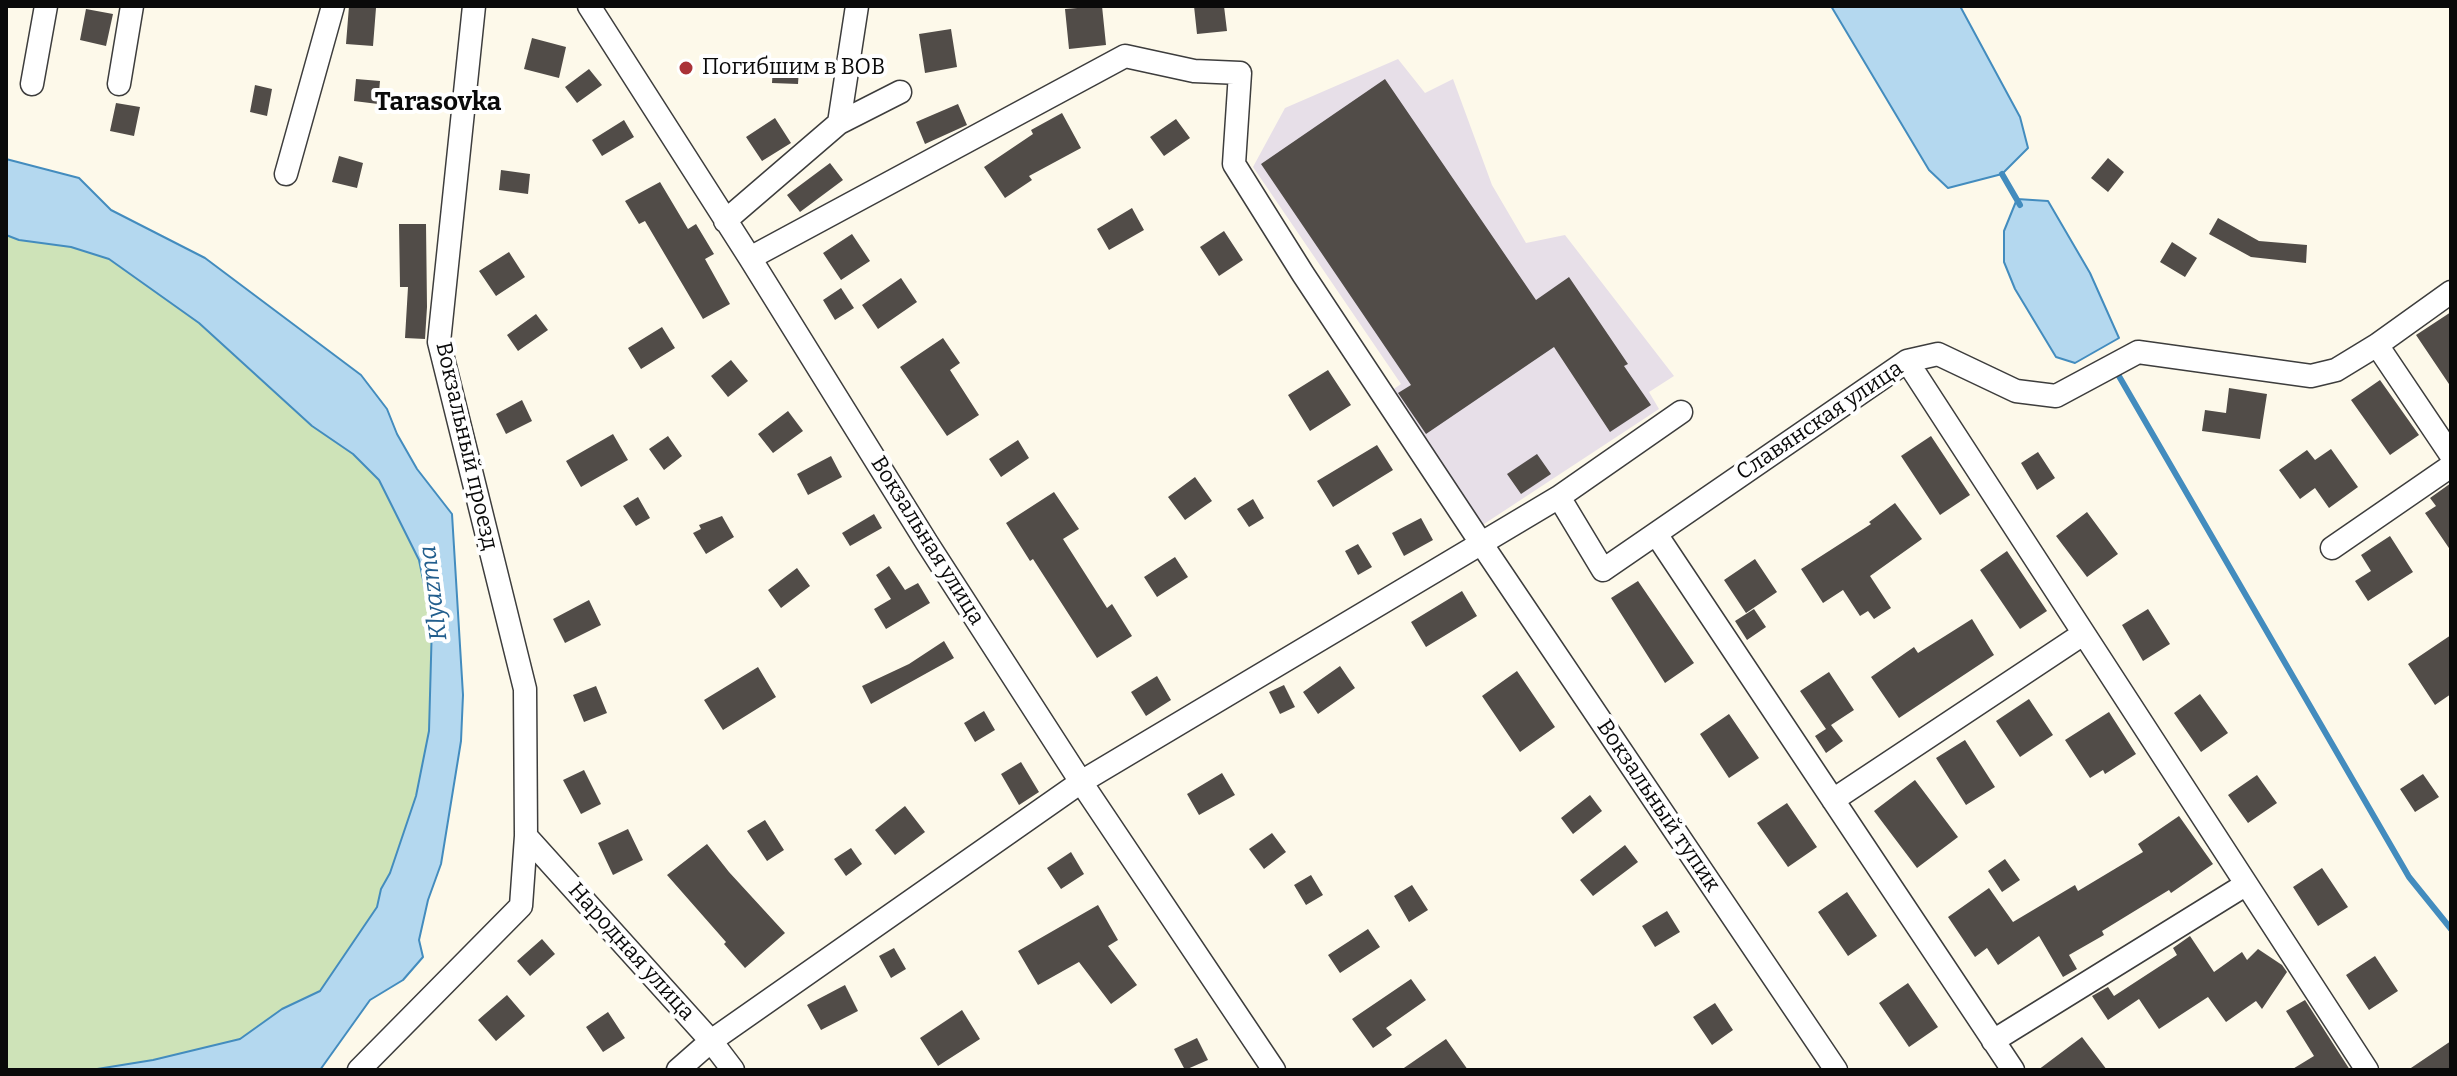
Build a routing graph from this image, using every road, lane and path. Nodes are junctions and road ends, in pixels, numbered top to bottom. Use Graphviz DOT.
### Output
graph roads {
  1 [pos="46,6"];
  2 [pos="132,6"];
  3 [pos="333,6"];
  4 [pos="474,6"];
  5 [pos="589,6"];
  6 [pos="857,6"];
  7 [pos="32,84"];
  8 [pos="119,84"];
  9 [pos="900,92"];
  10 [pos="839,123"];
  11 [pos="286,174"];
  12 [pos="725,221"];
  13 [pos="750,258"];
  14 [pos="2451,292"];
  15 [pos="2377,345"];
  16 [pos="1907,361"];
  17 [pos="1681,412"];
  18 [pos="2451,455"];
  19 [pos="2451,466"];
  20 [pos="1559,497"];
  21 [pos="1656,534"];
  22 [pos="1481,543"];
  23 [pos="2332,548"];
  24 [pos="2083,634"];
  25 [pos="1081,782"];
  26 [pos="1833,800"];
  27 [pos="526,836"];
  28 [pos="2245,885"];
  29 [pos="711,1041"];
  30 [pos="1993,1041"];
  31 [pos="359,1070"];
  32 [pos="678,1070"];
  33 [pos="733,1070"];
  34 [pos="1274,1070"];
  35 [pos="1836,1070"];
  36 [pos="2013,1070"];
  37 [pos="2367,1070"];
  1 -- 7 [label="street"];
  2 -- 8 [label="street"];
  3 -- 11 [label="street"];
  4 -- 27 [label="street, Вокзальный проезд"];
  5 -- 12 [label="street, Вокзальная улица"];
  6 -- 10 [label="street"];
  9 -- 10 [label="street"];
  10 -- 12 [label="street"];
  12 -- 13 [label="street, Вокзальная улица"];
  13 -- 22 [label="street, Вокзальный тупик"];
  13 -- 25 [label="street, Вокзальная улица"];
  14 -- 15 [label="street, Славянская улица"];
  15 -- 16 [label="street, Славянская улица"];
  15 -- 18 [label="street"];
  16 -- 21 [label="street, Славянская улица"];
  16 -- 24 [label="street"];
  17 -- 20 [label="street"];
  19 -- 23 [label="street"];
  20 -- 21 [label="street, Славянская улица"];
  20 -- 22 [label="street"];
  21 -- 26 [label="street"];
  22 -- 25 [label="street"];
  22 -- 35 [label="street, Вокзальный тупик"];
  24 -- 26 [label="street"];
  24 -- 28 [label="street"];
  25 -- 29 [label="street"];
  25 -- 34 [label="street, Вокзальная улица"];
  26 -- 30 [label="street"];
  27 -- 29 [label="street, Народная улица"];
  27 -- 31 [label="street, Вокзальный проезд"];
  28 -- 30 [label="street"];
  28 -- 37 [label="street"];
  29 -- 32 [label="street"];
  29 -- 33 [label="street, Народная улица"];
  30 -- 36 [label="street"];
}
